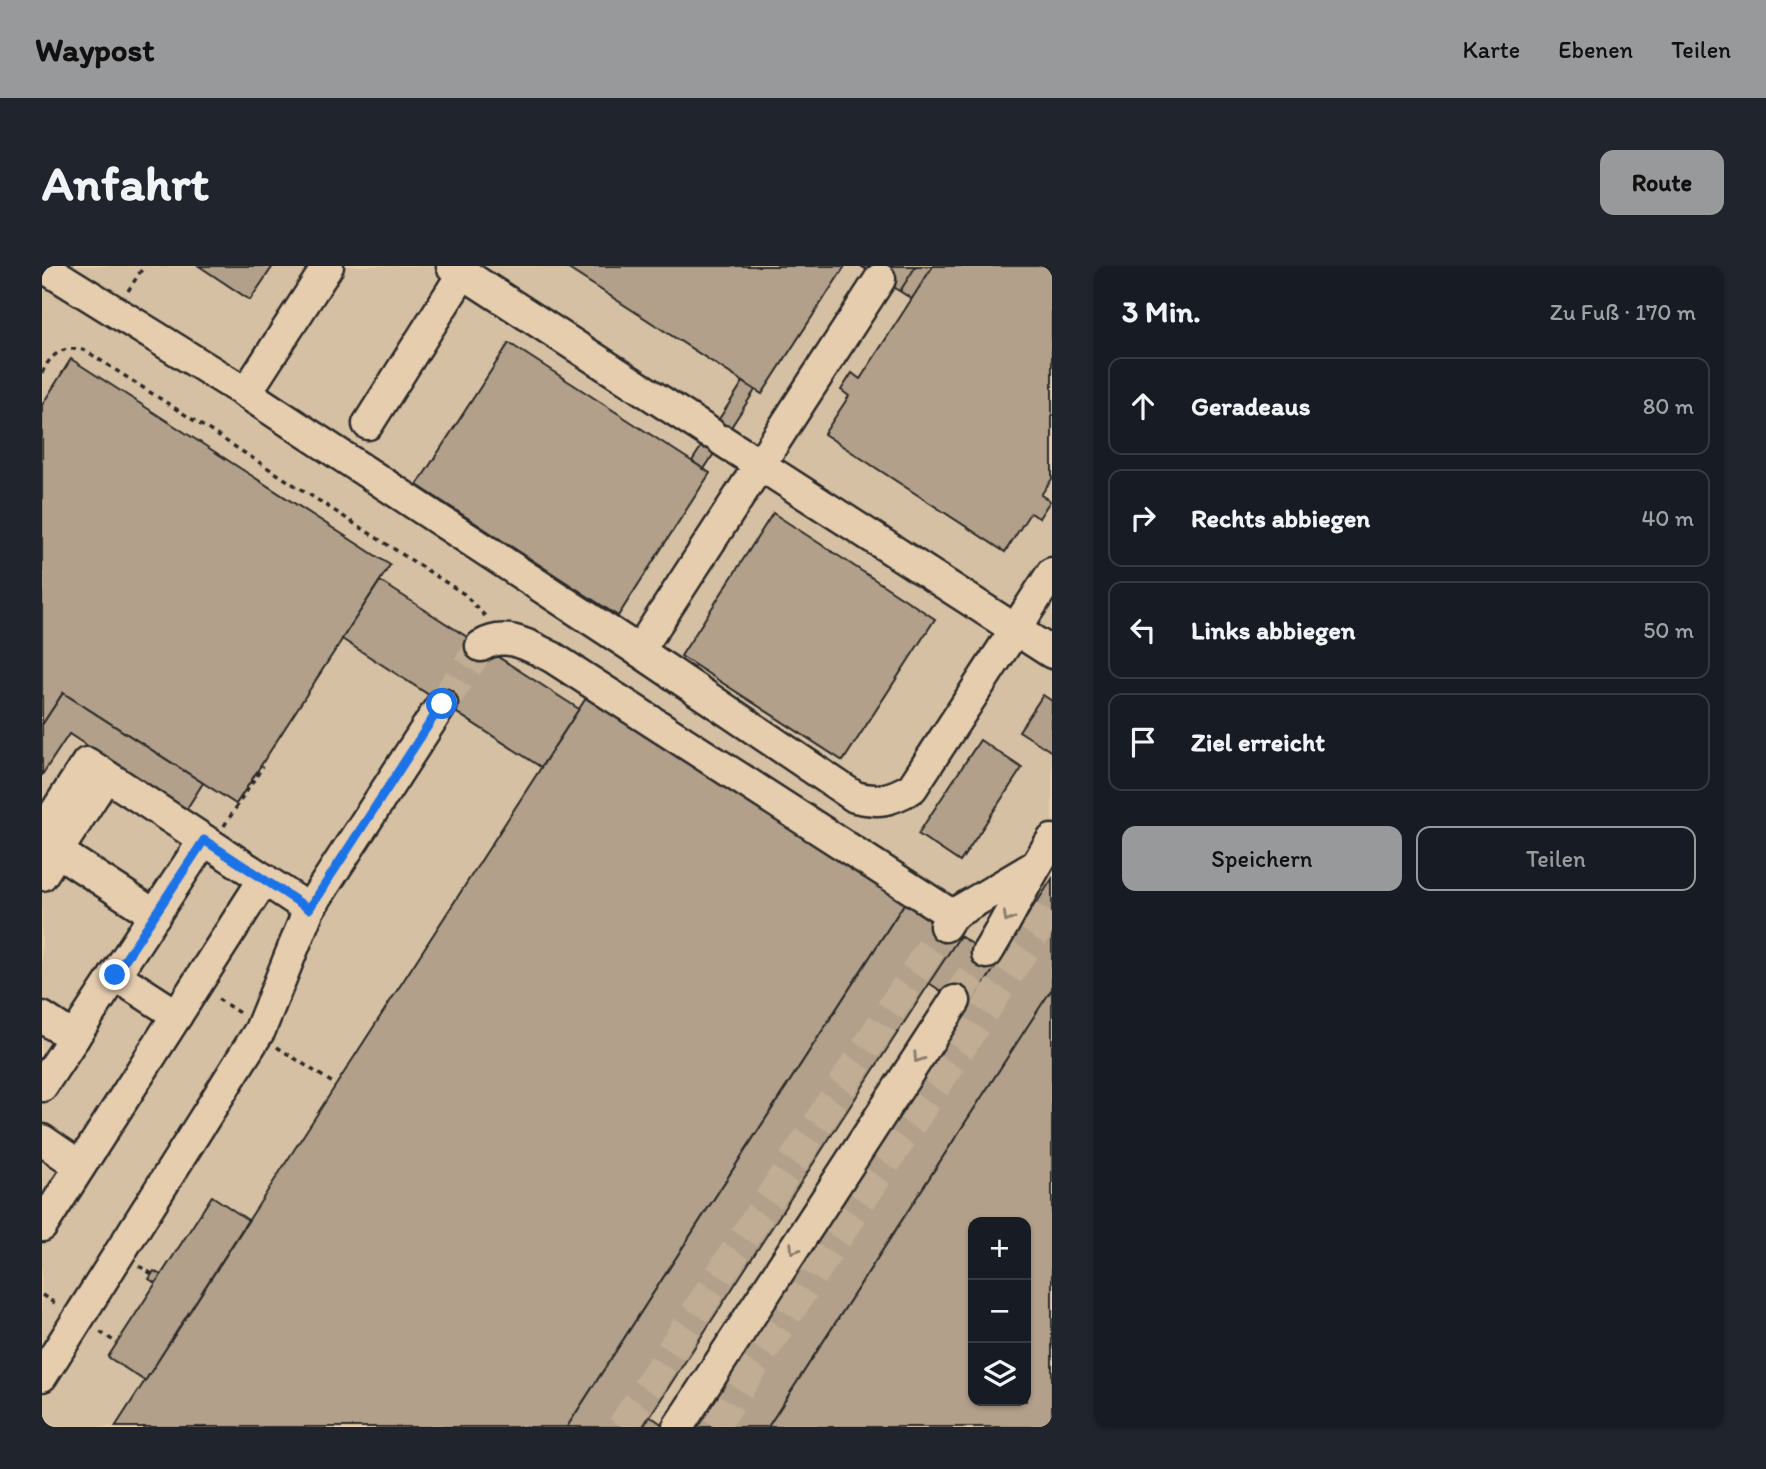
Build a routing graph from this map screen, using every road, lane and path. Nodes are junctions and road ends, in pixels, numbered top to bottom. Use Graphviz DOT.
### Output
graph roads {
  1 [pos="42,266"];
  2 [pos="327,266"];
  3 [pos="457,270"];
  4 [pos="880,279"];
  5 [pos="42,373"];
  6 [pos="246,393"];
  7 [pos="368,424"];
  8 [pos="760,465"];
  9 [pos="1052,573"];
  10 [pos="1015,630"];
  11 [pos="494,642"];
  12 [pos="639,651"];
  13 [pos="1052,653"];
  14 [pos="442,704"];
  15 [pos="204,840"];
  16 [pos="1052,840"];
  17 [pos="47,853"];
  18 [pos="1035,866"];
  19 [pos="264,879"];
  20 [pos="309,909"];
  21 [pos="155,915"];
  22 [pos="986,953"];
  23 [pos="115,975"];
  24 [pos="955,1000"];
  25 [pos="177,1015"];
  26 [pos="42,1017"];
  27 [pos="74,1038"];
  28 [pos="42,1086"];
  29 [pos="42,1140"];
  30 [pos="80,1166"];
  31 [pos="42,1226"];
  32 [pos="42,1376"];
  33 [pos="678,1427"];
  1 -- 6 [label="lane"];
  2 -- 6 [label="lane"];
  3 -- 7 [label="lane"];
  3 -- 8 [label="lane"];
  4 -- 8 [label="lane"];
  5 -- 11 [label="path"];
  6 -- 12 [label="lane"];
  8 -- 10 [label="lane"];
  8 -- 12 [label="lane"];
  9 -- 10 [label="lane"];
  10 -- 12 [label="lane"];
  10 -- 13 [label="lane"];
  11 -- 18 [label="lane"];
  14 -- 20 [label="lane"];
  15 -- 17 [label="lane"];
  15 -- 19 [label="lane"];
  15 -- 21 [label="lane"];
  16 -- 18 [label="lane"];
  17 -- 21 [label="lane"];
  18 -- 22 [label="lane, one-way"];
  19 -- 20 [label="lane"];
  19 -- 25 [label="lane"];
  20 -- 32 [label="lane"];
  21 -- 23 [label="lane"];
  23 -- 25 [label="lane"];
  23 -- 27 [label="lane"];
  24 -- 33 [label="lane, one-way"];
  25 -- 30 [label="lane"];
  26 -- 27 [label="lane"];
  27 -- 28 [label="lane"];
  29 -- 30 [label="lane"];
  30 -- 31 [label="lane"];
}
